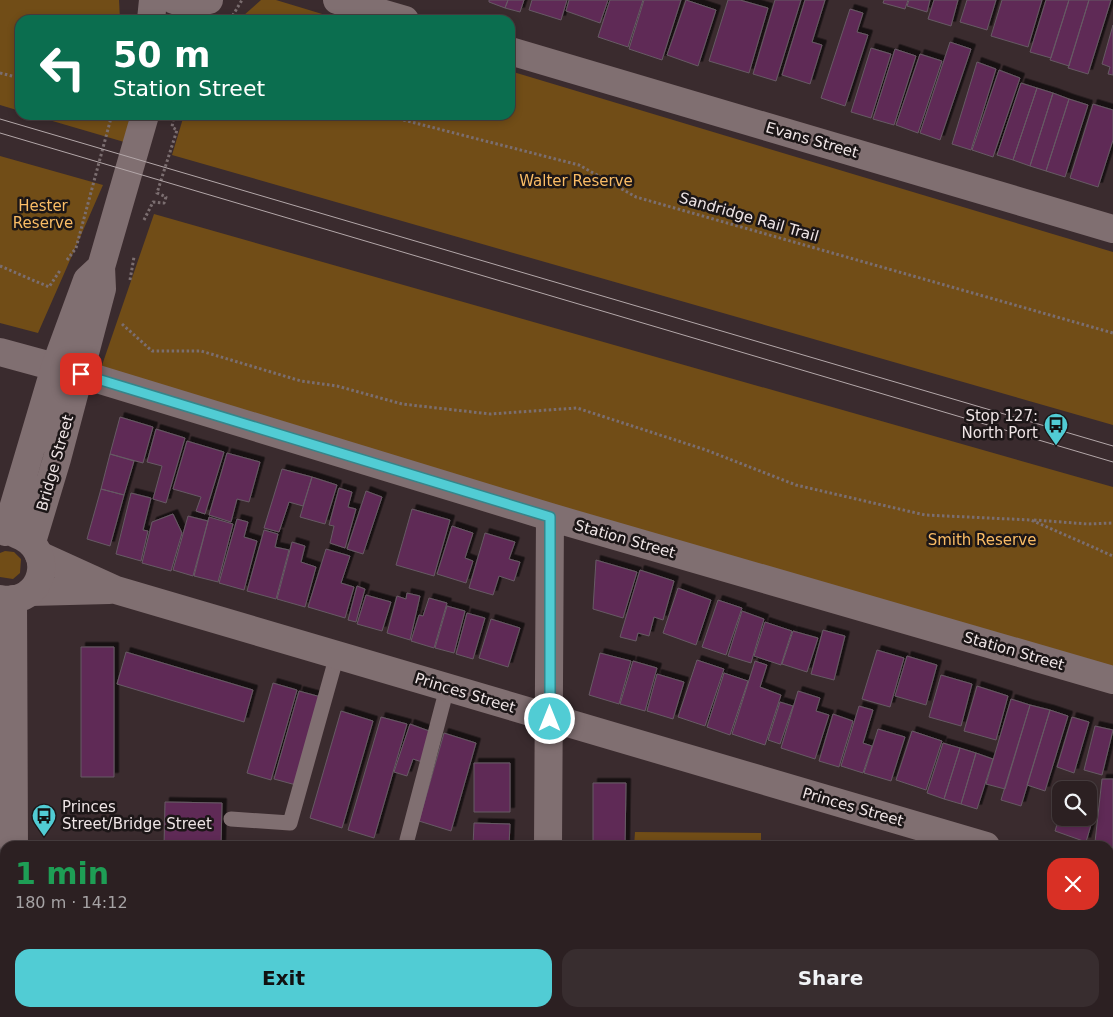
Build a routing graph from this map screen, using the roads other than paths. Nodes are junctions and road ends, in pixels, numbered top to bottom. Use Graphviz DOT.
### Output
graph roads {
  1 [pos="152,0"];
  2 [pos="174,0"];
  3 [pos="208,0"];
  4 [pos="213,0"];
  5 [pos="337,0"];
  6 [pos="151,15"];
  7 [pos="206,15"];
  8 [pos="388,15"];
  9 [pos="515,52"];
  10 [pos="144,120"];
  11 [pos="1113,229"];
  12 [pos="101,268"];
  13 [pos="0,352"];
  14 [pos="55,367"];
  15 [pos="81,374"];
  16 [pos="550,517"];
  17 [pos="3,533"];
  18 [pos="36,549"];
  19 [pos="116,590"];
  20 [pos="14,597"];
  21 [pos="337,655"];
  22 [pos="1113,680"];
  23 [pos="447,688"];
  24 [pos="550,719"];
  25 [pos="231,819"];
  26 [pos="407,840"];
  27 [pos="14,841"];
  28 [pos="548,841"];
  29 [pos="969,841"];
  1 -- 6 [label="street"];
  2 -- 3 [label="street"];
  4 -- 7 [label="street"];
  5 -- 8 [label="street"];
  9 -- 11 [label="street, Evans Street"];
  10 -- 12 [label="street, Bridge Street"];
  12 -- 14 [label="street, Bridge Street"];
  12 -- 15 [label="street, Bridge Street"];
  13 -- 14 [label="street"];
  14 -- 17 [label="street, Bridge Street"];
  15 -- 16 [label="street, Station Street"];
  15 -- 18 [label="street, Bridge Street"];
  16 -- 22 [label="street, Station Street"];
  16 -- 24 [label="street"];
  17 -- 18 [label="street, Princes Street"];
  18 -- 19 [label="street, Princes Street"];
  18 -- 20 [label="street, Bridge Street"];
  19 -- 20 [label="street, Princes Street"];
  19 -- 21 [label="street, Princes Street"];
  20 -- 27 [label="street"];
  21 -- 23 [label="street, Princes Street"];
  21 -- 25 [label="lane"];
  23 -- 24 [label="street, Princes Street"];
  23 -- 26 [label="lane"];
  24 -- 28 [label="street"];
  24 -- 29 [label="street, Princes Street"];
}
